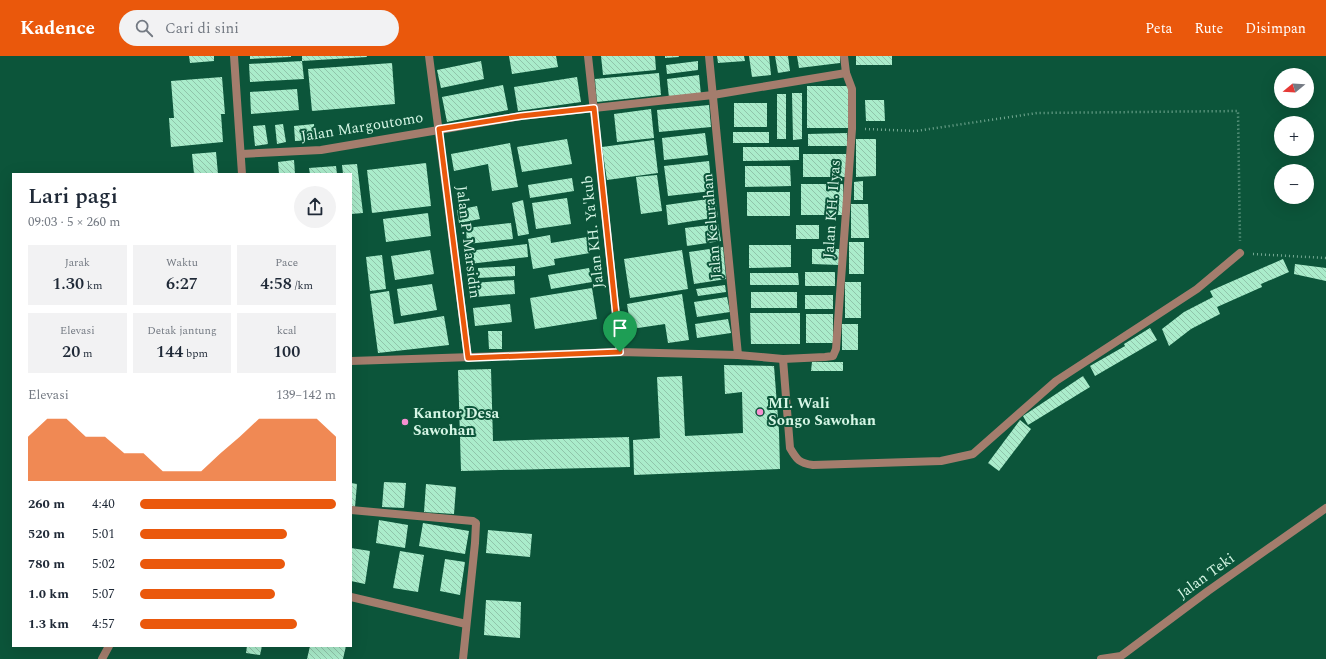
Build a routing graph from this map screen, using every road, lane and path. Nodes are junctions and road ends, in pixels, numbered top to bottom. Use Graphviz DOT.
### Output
graph roads {
  1 [pos="234,56"];
  2 [pos="429,56"];
  3 [pos="588,56"];
  4 [pos="709,56"];
  5 [pos="844,56"];
  6 [pos="846,73"];
  7 [pos="713,95"];
  8 [pos="594,108"];
  9 [pos="439,129"];
  10 [pos="852,129"];
  11 [pos="241,154"];
  12 [pos="242,173"];
  13 [pos="1240,253"];
  14 [pos="1326,258"];
  15 [pos="620,352"];
  16 [pos="738,355"];
  17 [pos="468,358"];
  18 [pos="783,360"];
  19 [pos="352,361"];
  20 [pos="1326,508"];
  21 [pos="352,510"];
  22 [pos="352,597"];
  23 [pos="466,624"];
  24 [pos="108,647"];
  25 [pos="102,659"];
  26 [pos="463,659"];
  27 [pos="1101,659"];
  1 -- 11 [label="street"];
  2 -- 9 [label="street, Jalan P. Marsidin"];
  3 -- 8 [label="street, Jalan KH. Ya'kub"];
  4 -- 7 [label="street, Jalan Kelurahan"];
  5 -- 6 [label="street, Jalan KH. Ilyas"];
  6 -- 7 [label="street"];
  6 -- 10 [label="street, Jalan KH. Ilyas"];
  7 -- 8 [label="street"];
  7 -- 16 [label="street, Jalan Kelurahan"];
  8 -- 9 [label="street"];
  8 -- 15 [label="street, Jalan KH. Ya'kub"];
  9 -- 11 [label="street, Jalan Margoutomo"];
  9 -- 17 [label="street, Jalan P. Marsidin"];
  10 -- 13 [label="path"];
  10 -- 18 [label="street, Jalan KH. Ilyas"];
  11 -- 12 [label="street"];
  13 -- 14 [label="path"];
  13 -- 18 [label="street"];
  15 -- 16 [label="street"];
  15 -- 17 [label="street"];
  16 -- 18 [label="street"];
  17 -- 19 [label="street"];
  20 -- 27 [label="street, Jalan Teki"];
  21 -- 23 [label="street"];
  22 -- 23 [label="street"];
  23 -- 26 [label="street"];
  24 -- 25 [label="street"];
}
